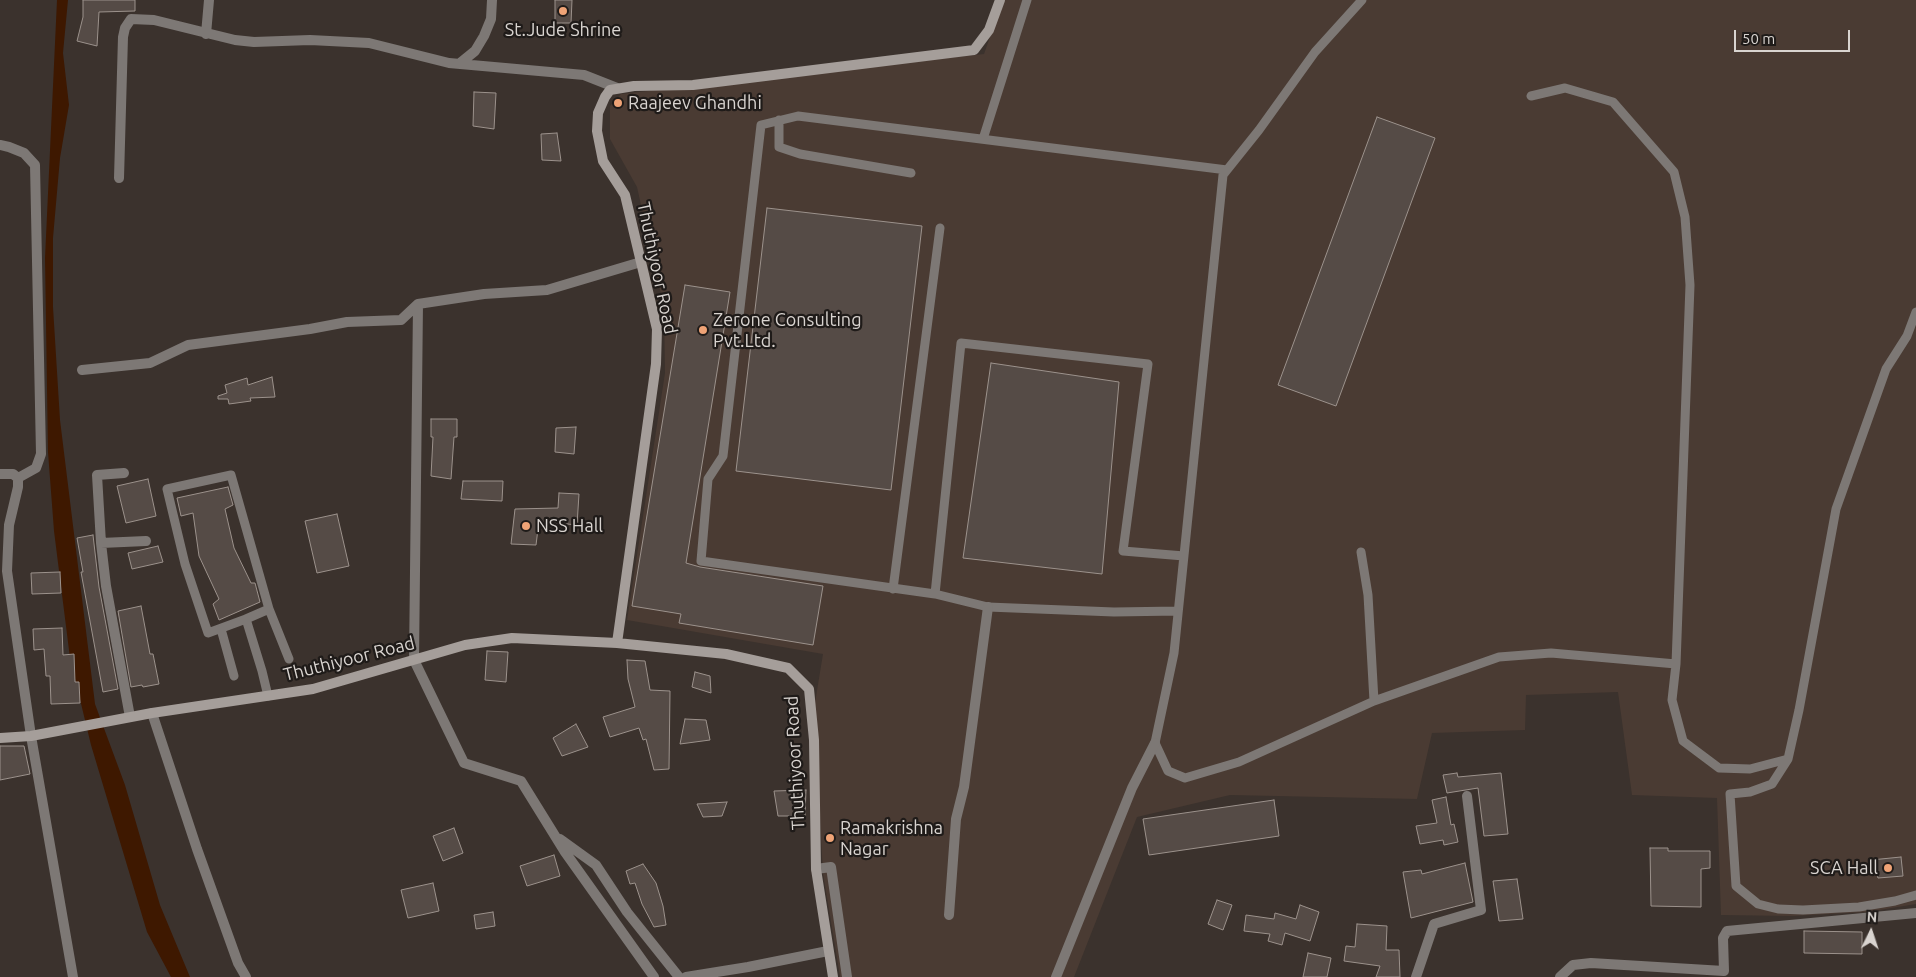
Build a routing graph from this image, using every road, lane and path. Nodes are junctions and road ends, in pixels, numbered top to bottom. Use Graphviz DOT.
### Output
graph roads {
  1 [pos="209,0"];
  2 [pos="492,0"];
  3 [pos="1000,0"];
  4 [pos="1027,0"];
  5 [pos="1362,0"];
  6 [pos="206,34"];
  7 [pos="459,64"];
  8 [pos="618,88"];
  9 [pos="1531,96"];
  10 [pos="779,120"];
  11 [pos="983,139"];
  12 [pos="0,145"];
  13 [pos="1227,170"];
  14 [pos="911,173"];
  15 [pos="119,178"];
  16 [pos="940,228"];
  17 [pos="641,262"];
  18 [pos="418,304"];
  19 [pos="1916,312"];
  20 [pos="82,370"];
  21 [pos="0,474"];
  22 [pos="124,474"];
  23 [pos="18,478"];
  24 [pos="146,541"];
  25 [pos="101,542"];
  26 [pos="1362,552"];
  27 [pos="1184,556"];
  28 [pos="893,590"];
  29 [pos="935,594"];
  30 [pos="988,607"];
  31 [pos="269,608"];
  32 [pos="1178,612"];
  33 [pos="246,619"];
  34 [pos="221,629"];
  35 [pos="617,643"];
  36 [pos="289,659"];
  37 [pos="414,660"];
  38 [pos="1676,664"];
  39 [pos="234,676"];
  40 [pos="268,696"];
  41 [pos="1374,701"];
  42 [pos="152,713"];
  43 [pos="130,717"];
  44 [pos="31,736"];
  45 [pos="0,738"];
  46 [pos="1155,743"];
  47 [pos="1788,759"];
  48 [pos="1467,796"];
  49 [pos="554,835"];
  50 [pos="816,869"];
  51 [pos="1916,895"];
  52 [pos="1916,913"];
  53 [pos="949,915"];
  54 [pos="828,951"];
  55 [pos="749,972"];
  56 [pos="73,977"];
  57 [pos="246,977"];
  58 [pos="654,977"];
  59 [pos="678,977"];
  60 [pos="686,977"];
  61 [pos="832,977"];
  62 [pos="847,977"];
  63 [pos="1056,977"];
  64 [pos="1416,977"];
  65 [pos="1560,977"];
  1 -- 6 [label="street"];
  2 -- 7 [label="street"];
  3 -- 8 [label="main road"];
  4 -- 11 [label="lane"];
  5 -- 13 [label="lane"];
  6 -- 7 [label="street"];
  6 -- 15 [label="street"];
  7 -- 8 [label="street"];
  8 -- 17 [label="main road, Thuthiyoor Road"];
  9 -- 38 [label="lane"];
  10 -- 11 [label="lane"];
  10 -- 14 [label="lane"];
  10 -- 28 [label="lane"];
  11 -- 13 [label="lane"];
  12 -- 23 [label="street"];
  13 -- 27 [label="lane"];
  16 -- 28 [label="lane"];
  17 -- 18 [label="street"];
  17 -- 35 [label="main road, Thuthiyoor Road"];
  18 -- 20 [label="street"];
  18 -- 37 [label="street"];
  19 -- 47 [label="lane"];
  21 -- 23 [label="street"];
  22 -- 25 [label="street"];
  23 -- 44 [label="street"];
  24 -- 25 [label="street"];
  25 -- 43 [label="street"];
  26 -- 41 [label="lane"];
  27 -- 29 [label="lane"];
  27 -- 32 [label="lane"];
  28 -- 29 [label="lane"];
  29 -- 30 [label="lane"];
  30 -- 32 [label="lane"];
  30 -- 53 [label="street"];
  31 -- 33 [label="lane"];
  31 -- 34 [label="lane"];
  31 -- 36 [label="lane"];
  32 -- 46 [label="lane"];
  33 -- 34 [label="lane"];
  33 -- 40 [label="lane"];
  34 -- 39 [label="lane"];
  35 -- 37 [label="main road, Thuthiyoor Road"];
  35 -- 50 [label="main road, Thuthiyoor Road"];
  37 -- 40 [label="main road, Thuthiyoor Road"];
  37 -- 49 [label="street"];
  38 -- 41 [label="lane"];
  38 -- 47 [label="lane"];
  40 -- 42 [label="main road, Thuthiyoor Road"];
  41 -- 46 [label="lane"];
  42 -- 43 [label="main road, Thuthiyoor Road"];
  42 -- 57 [label="street"];
  43 -- 44 [label="main road, Thuthiyoor Road"];
  44 -- 45 [label="main road, Thuthiyoor Road"];
  44 -- 56 [label="street"];
  46 -- 63 [label="street"];
  47 -- 51 [label="lane"];
  48 -- 64 [label="street"];
  49 -- 58 [label="street"];
  49 -- 59 [label="street"];
  50 -- 54 [label="main road, Thuthiyoor Road"];
  50 -- 62 [label="street"];
  52 -- 65 [label="street"];
  54 -- 55 [label="street"];
  54 -- 61 [label="main road, Thuthiyoor Road"];
  55 -- 60 [label="street"];
}
